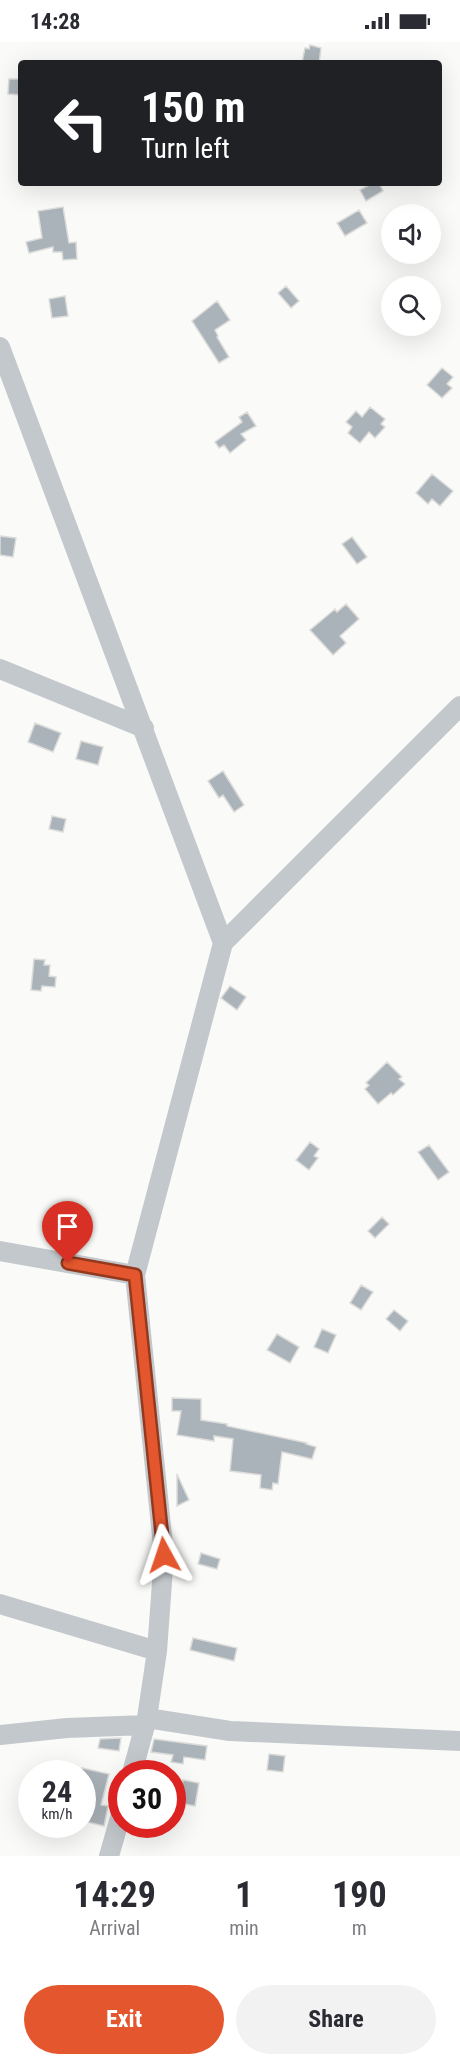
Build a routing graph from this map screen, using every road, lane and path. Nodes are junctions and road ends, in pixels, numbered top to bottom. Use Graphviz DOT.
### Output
graph roads {
  1 [pos="0,347"];
  2 [pos="0,669"];
  3 [pos="460,706"];
  4 [pos="144,728"];
  5 [pos="223,943"];
  6 [pos="0,1251"];
  7 [pos="135,1275"];
  8 [pos="0,1604"];
  9 [pos="157,1651"];
  10 [pos="146,1721"];
  11 [pos="0,1735"];
  12 [pos="460,1741"];
  13 [pos="136,1760"];
  14 [pos="114,1838"];
  15 [pos="109,1856"];
  1 -- 4 [label="street"];
  2 -- 4 [label="street"];
  3 -- 5 [label="street"];
  4 -- 5 [label="street"];
  5 -- 7 [label="street"];
  6 -- 7 [label="street"];
  7 -- 9 [label="street"];
  8 -- 9 [label="street"];
  9 -- 10 [label="street"];
  10 -- 11 [label="street"];
  10 -- 12 [label="street"];
  10 -- 13 [label="street"];
  14 -- 15 [label="street"];
}
